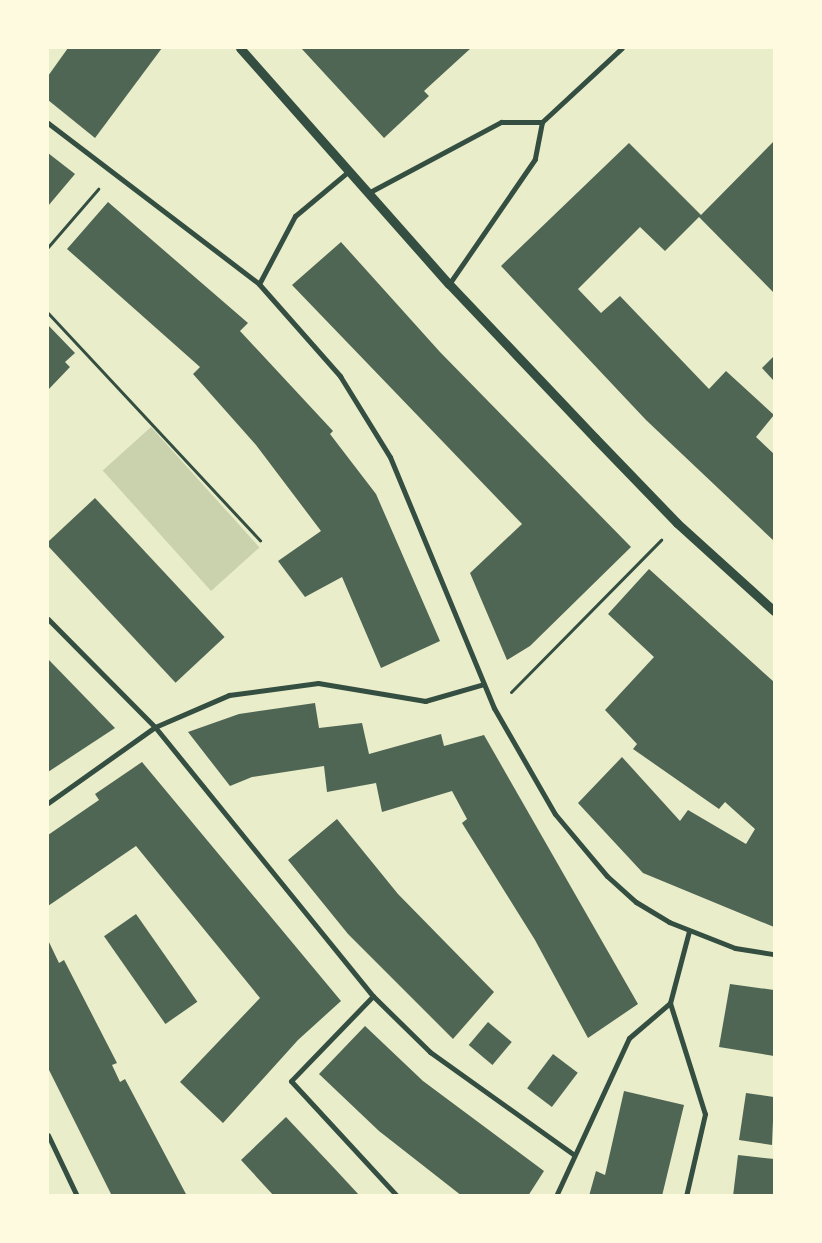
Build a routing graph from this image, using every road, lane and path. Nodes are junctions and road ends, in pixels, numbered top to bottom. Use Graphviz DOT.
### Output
graph roads {
  1 [pos="240,48"];
  2 [pos="622,48"];
  3 [pos="542,122"];
  4 [pos="48,123"];
  5 [pos="349,170"];
  6 [pos="113,171"];
  7 [pos="368,193"];
  8 [pos="48,248"];
  9 [pos="259,284"];
  10 [pos="449,284"];
  11 [pos="48,313"];
  12 [pos="677,522"];
  13 [pos="260,540"];
  14 [pos="774,611"];
  15 [pos="48,619"];
  16 [pos="484,684"];
  17 [pos="494,708"];
  18 [pos="154,727"];
  19 [pos="48,803"];
  20 [pos="689,931"];
  21 [pos="774,954"];
  22 [pos="373,996"];
  23 [pos="670,1003"];
  24 [pos="48,1136"];
  25 [pos="573,1154"];
  26 [pos="77,1196"];
  27 [pos="397,1196"];
  28 [pos="556,1196"];
  29 [pos="686,1196"];
  1 -- 5 [label="street"];
  2 -- 3 [label="street"];
  3 -- 7 [label="street"];
  3 -- 10 [label="street"];
  4 -- 6 [label="street"];
  5 -- 7 [label="street"];
  5 -- 9 [label="street"];
  6 -- 8 [label="path"];
  6 -- 9 [label="street"];
  7 -- 10 [label="street"];
  9 -- 16 [label="street"];
  10 -- 12 [label="street"];
  11 -- 13 [label="path"];
  12 -- 14 [label="street"];
  12 -- 17 [label="path"];
  15 -- 18 [label="street"];
  16 -- 17 [label="street"];
  16 -- 18 [label="street"];
  17 -- 20 [label="street"];
  18 -- 19 [label="street"];
  18 -- 22 [label="street"];
  20 -- 21 [label="street"];
  20 -- 23 [label="street"];
  22 -- 25 [label="street"];
  22 -- 27 [label="street"];
  23 -- 25 [label="street"];
  23 -- 29 [label="street"];
  24 -- 26 [label="street"];
  25 -- 28 [label="street"];
}
